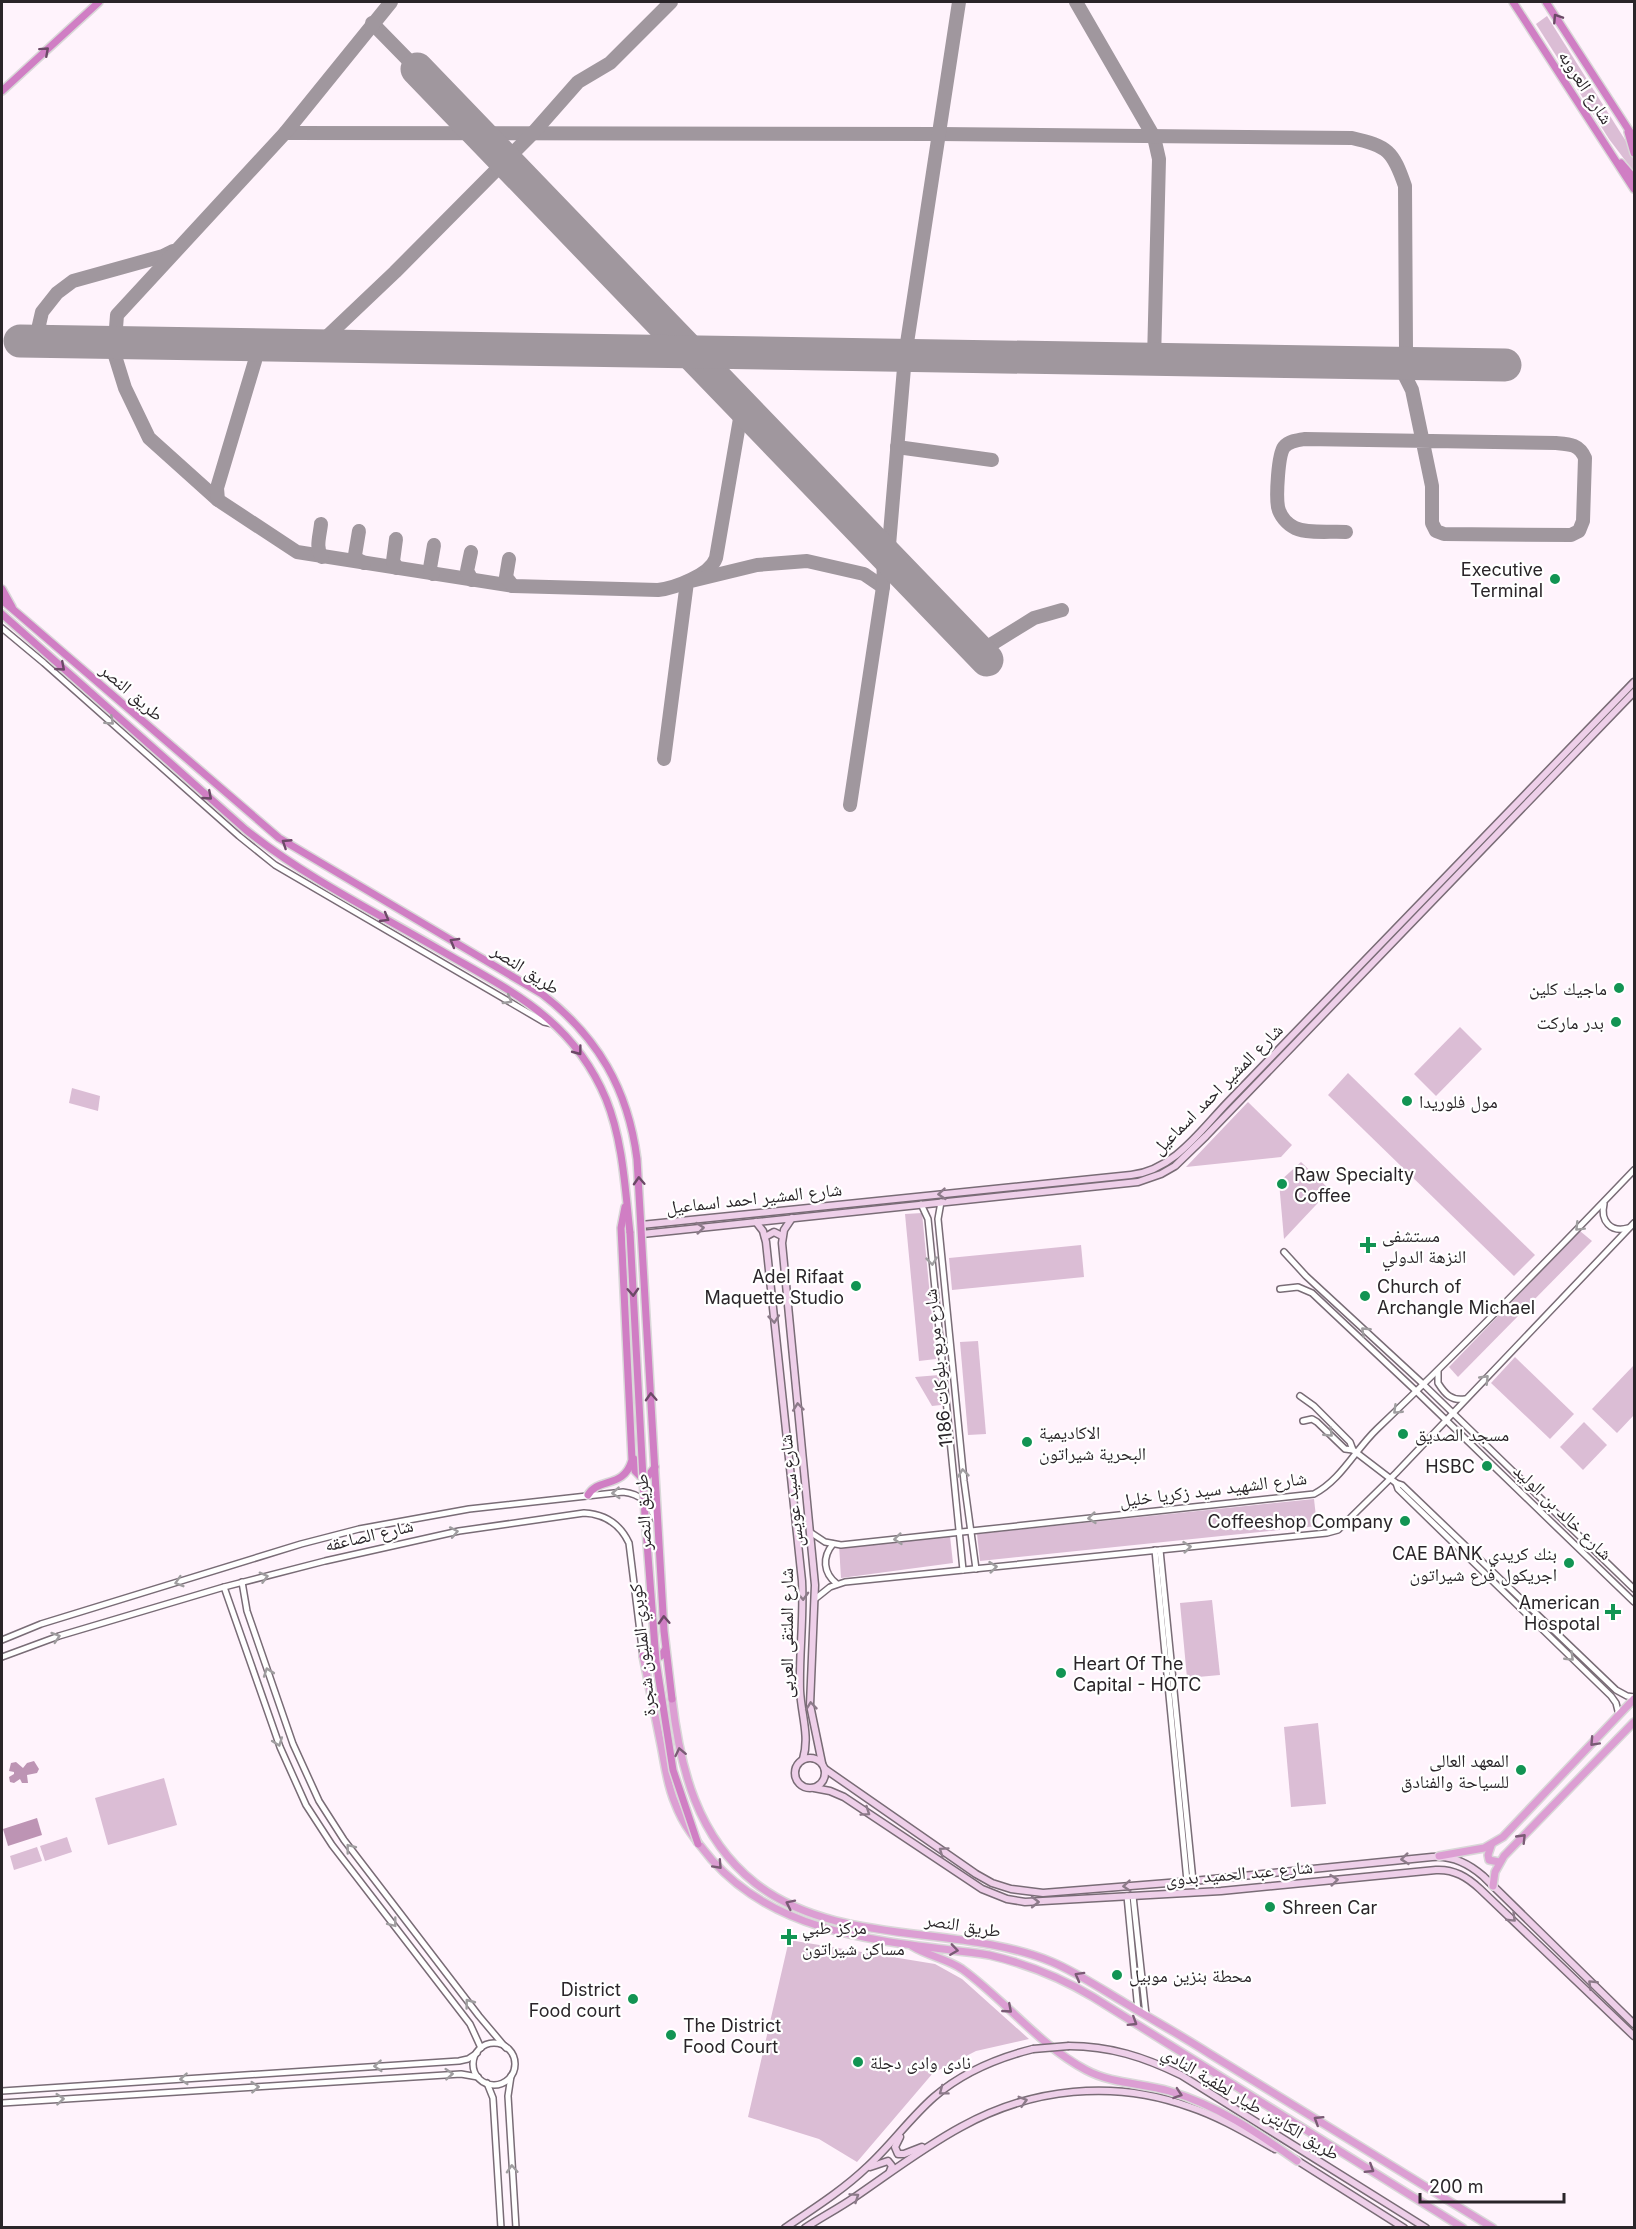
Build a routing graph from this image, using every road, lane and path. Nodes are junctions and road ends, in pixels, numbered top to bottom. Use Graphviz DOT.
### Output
graph roads {
  1 [pos="99,2"];
  2 [pos="1513,2"];
  3 [pos="1546,2"];
  4 [pos="2,91"];
  5 [pos="1628,128"];
  6 [pos="1635,138"];
  7 [pos="1635,153"];
  8 [pos="1614,158"];
  9 [pos="1635,178"];
  10 [pos="1635,189"];
  11 [pos="2,589"];
  12 [pos="2,600"];
  13 [pos="12,607"];
  14 [pos="2,614"];
  15 [pos="2,628"];
  16 [pos="34,642"];
  17 [pos="28,649"];
  18 [pos="1635,682"];
  19 [pos="1635,692"];
  20 [pos="348,902"];
  21 [pos="407,905"];
  22 [pos="403,912"];
  23 [pos="1332,999"];
  24 [pos="1635,1170"];
  25 [pos="941,1202"];
  26 [pos="1604,1202"];
  27 [pos="921,1204"];
  28 [pos="626,1205"];
  29 [pos="846,1208"];
  30 [pos="792,1218"];
  31 [pos="756,1222"];
  32 [pos="658,1223"];
  33 [pos="641,1225"];
  34 [pos="1632,1225"];
  35 [pos="659,1232"];
  36 [pos="630,1233"];
  37 [pos="642,1234"];
  38 [pos="782,1236"];
  39 [pos="765,1237"];
  40 [pos="1284,1252"];
  41 [pos="1306,1276"];
  42 [pos="1298,1287"];
  43 [pos="1281,1289"];
  44 [pos="945,1294"];
  45 [pos="936,1295"];
  46 [pos="946,1307"];
  47 [pos="937,1308"];
  48 [pos="1438,1370"];
  49 [pos="1423,1384"];
  50 [pos="1416,1391"];
  51 [pos="1300,1396"];
  52 [pos="1465,1399"];
  53 [pos="1319,1411"];
  54 [pos="1453,1413"];
  55 [pos="1312,1419"];
  56 [pos="1303,1420"];
  57 [pos="1447,1420"];
  58 [pos="1355,1451"];
  59 [pos="632,1454"];
  60 [pos="655,1467"];
  61 [pos="1390,1478"];
  62 [pos="1396,1483"];
  63 [pos="588,1495"];
  64 [pos="658,1524"];
  65 [pos="972,1531"];
  66 [pos="810,1532"];
  67 [pos="960,1532"];
  68 [pos="833,1544"];
  69 [pos="1158,1550"];
  70 [pos="976,1569"];
  71 [pos="963,1570"];
  72 [pos="242,1582"];
  73 [pos="837,1584"];
  74 [pos="224,1587"];
  75 [pos="1635,1589"];
  76 [pos="815,1599"];
  77 [pos="1635,1602"];
  78 [pos="2,1640"];
  79 [pos="666,1650"];
  80 [pos="643,1656"];
  81 [pos="2,1657"];
  82 [pos="1619,1692"];
  83 [pos="1635,1698"];
  84 [pos="672,1699"];
  85 [pos="1614,1699"];
  86 [pos="1619,1716"];
  87 [pos="1635,1722"];
  88 [pos="807,1747"];
  89 [pos="819,1750"];
  90 [pos="803,1760"];
  91 [pos="823,1766"];
  92 [pos="814,1788"];
  93 [pos="698,1844"];
  94 [pos="1491,1846"];
  95 [pos="1439,1856"];
  96 [pos="1499,1862"];
  97 [pos="1190,1881"];
  98 [pos="1493,1886"];
  99 [pos="1130,1896"];
  100 [pos="907,1944"];
  101 [pos="1138,2011"];
  102 [pos="1146,2015"];
  103 [pos="1635,2024"];
  104 [pos="1635,2036"];
  105 [pos="506,2048"];
  106 [pos="479,2051"];
  107 [pos="511,2076"];
  108 [pos="478,2077"];
  109 [pos="487,2084"];
  110 [pos="2,2091"];
  111 [pos="2,2103"];
  112 [pos="910,2122"];
  113 [pos="939,2139"];
  114 [pos="1298,2161"];
  115 [pos="864,2170"];
  116 [pos="890,2172"];
  117 [pos="501,2228"];
  118 [pos="516,2228"];
  119 [pos="785,2228"];
  120 [pos="805,2228"];
  121 [pos="1404,2228"];
  122 [pos="1426,2228"];
  123 [pos="1463,2228"];
  124 [pos="1492,2228"];
  4 -- 1 [label="highway, one-way"];
  2 -- 8 [label="highway, شارع العروبه"];
  5 -- 3 [label="highway, شارع العروبه, one-way"];
  5 -- 6 [label="highway, شارع العروبه"];
  5 -- 7 [label="highway"];
  8 -- 9 [label="highway"];
  8 -- 10 [label="highway, شارع العروبه"];
  11 -- 13 [label="highway"];
  12 -- 13 [label="highway, طريق النصر"];
  22 -- 13 [label="highway, طريق النصر, one-way"];
  14 -- 16 [label="highway, طريق النصر"];
  15 -- 17 [label="street"];
  16 -- 17 [label="highway"];
  16 -- 20 [label="highway, طريق النصر, one-way"];
  17 -- 20 [label="street, one-way"];
  18 -- 23 [label="main road, شارع المشير احمد اسماعيل"];
  19 -- 23 [label="main road, شارع المشير احمد اسماعيل"];
  20 -- 28 [label="highway, طريق النصر, one-way"];
  21 -- 22 [label="highway"];
  33 -- 22 [label="highway, طريق النصر, one-way"];
  23 -- 25 [label="main road, شارع المشير احمد اسماعيل"];
  23 -- 29 [label="main road, شارع المشير احمد اسماعيل, one-way"];
  24 -- 26 [label="street, شارع الشهيد سيد زكريا خليل"];
  25 -- 27 [label="main road, شارع المشير احمد اسماعيل"];
  25 -- 44 [label="street, شارع مربع بلوكات 1186"];
  26 -- 34 [label="street"];
  26 -- 48 [label="street, شارع الشهيد سيد زكريا خليل, one-way"];
  27 -- 29 [label="main road, شارع المشير احمد اسماعيل"];
  27 -- 45 [label="street, شارع مربع بلوكات 1186, one-way"];
  28 -- 36 [label="highway, طريق النصر"];
  28 -- 59 [label="highway"];
  29 -- 30 [label="main road, شارع المشير احمد اسماعيل"];
  29 -- 32 [label="main road, شارع المشير احمد اسماعيل"];
  30 -- 31 [label="main road, شارع المشير احمد اسماعيل"];
  30 -- 38 [label="main road"];
  35 -- 31 [label="main road, شارع المشير احمد اسماعيل, one-way"];
  31 -- 39 [label="main road, شارع الملتقى العربى"];
  32 -- 33 [label="main road, شارع المشير احمد اسماعيل"];
  32 -- 35 [label="main road"];
  33 -- 37 [label="highway, طريق النصر"];
  52 -- 34 [label="street, one-way"];
  35 -- 37 [label="main road, شارع المشير احمد اسماعيل"];
  36 -- 93 [label="highway, كوبري المليون شجرة, one-way, bridge"];
  60 -- 37 [label="highway, طريق النصر, one-way"];
  38 -- 39 [label="main road"];
  66 -- 38 [label="main road, شارع سيد عويس, one-way"];
  39 -- 88 [label="main road, شارع الملتقى العربى, one-way"];
  40 -- 41 [label="street, شارع خالد بن الوليد"];
  41 -- 42 [label="street"];
  49 -- 41 [label="street, شارع خالد بن الوليد, one-way"];
  42 -- 43 [label="street"];
  42 -- 50 [label="street, شارع خالد بن الوليد"];
  44 -- 45 [label="street"];
  44 -- 46 [label="street, شارع مربع بلوكات 1186"];
  45 -- 47 [label="street, شارع مربع بلوكات 1186"];
  46 -- 47 [label="street"];
  65 -- 46 [label="street, شارع مربع بلوكات 1186, one-way"];
  47 -- 67 [label="street, شارع مربع بلوكات 1186"];
  48 -- 49 [label="street, شارع الشهيد سيد زكريا خليل"];
  48 -- 52 [label="street"];
  49 -- 50 [label="street, شارع الشهيد سيد زكريا خليل"];
  49 -- 54 [label="street, شارع خالد بن الوليد"];
  50 -- 57 [label="street, شارع خالد بن الوليد"];
  50 -- 58 [label="street, شارع الشهيد سيد زكريا خليل, one-way"];
  51 -- 53 [label="street"];
  52 -- 54 [label="street"];
  53 -- 55 [label="street"];
  53 -- 58 [label="street"];
  54 -- 57 [label="street"];
  54 -- 75 [label="street, شارع خالد بن الوليد"];
  55 -- 56 [label="street"];
  55 -- 58 [label="street, one-way"];
  57 -- 61 [label="street"];
  57 -- 77 [label="street, شارع خالد بن الوليد"];
  58 -- 61 [label="street"];
  58 -- 65 [label="street, شارع الشهيد سيد زكريا خليل, one-way"];
  59 -- 60 [label="highway"];
  59 -- 63 [label="highway"];
  60 -- 64 [label="highway, طريق النصر"];
  61 -- 62 [label="street"];
  69 -- 61 [label="street, one-way"];
  62 -- 82 [label="street"];
  62 -- 85 [label="street, one-way"];
  64 -- 63 [label="street, شارع الصاعقه, one-way"];
  63 -- 78 [label="street, شارع الصاعقه, one-way"];
  79 -- 64 [label="highway, طريق النصر, one-way"];
  65 -- 67 [label="street, شارع الشهيد سيد زكريا خليل"];
  65 -- 70 [label="street, شارع مربع بلوكات 1186"];
  66 -- 68 [label="street"];
  66 -- 76 [label="main road, شارع سيد عويس"];
  67 -- 68 [label="street, شارع الشهيد سيد زكريا خليل, one-way"];
  67 -- 71 [label="street, شارع مربع بلوكات 1186"];
  68 -- 73 [label="street"];
  70 -- 69 [label="street, one-way"];
  69 -- 97 [label="street"];
  70 -- 71 [label="street"];
  71 -- 73 [label="street"];
  72 -- 74 [label="street, شارع الصاعقه"];
  72 -- 80 [label="street, شارع الصاعقه, one-way"];
  105 -- 72 [label="street, one-way"];
  73 -- 76 [label="street"];
  81 -- 74 [label="street, شارع الصاعقه, one-way"];
  74 -- 106 [label="street, one-way"];
  89 -- 76 [label="main road, شارع سيد عويس, one-way"];
  79 -- 80 [label="highway"];
  79 -- 84 [label="highway, طريق النصر"];
  80 -- 93 [label="main road, طريق النصر"];
  82 -- 83 [label="street"];
  82 -- 85 [label="street"];
  83 -- 86 [label="main road, شارع عبد الحميد بدوى"];
  101 -- 84 [label="main road, طريق النصر, one-way"];
  85 -- 86 [label="street"];
  86 -- 94 [label="main road, شارع عبد الحميد بدوى, one-way"];
  96 -- 87 [label="main road, one-way"];
  88 -- 89 [label="main road"];
  88 -- 90 [label="main road, شارع الملتقى العربى"];
  89 -- 91 [label="main road, شارع سيد عويس"];
  90 -- 91 [label="main road"];
  90 -- 92 [label="main road"];
  91 -- 92 [label="main road"];
  97 -- 91 [label="main road, شارع عبد الحميد بدوى, one-way"];
  92 -- 99 [label="main road, شارع عبد الحميد بدوى, one-way"];
  93 -- 100 [label="main road, طريق النصر, one-way"];
  94 -- 95 [label="main road, شارع عبد الحميد بدوى"];
  94 -- 96 [label="main road"];
  95 -- 97 [label="main road, شارع عبد الحميد بدوى, one-way"];
  95 -- 98 [label="main road, شارع عبد الحميد بدوى"];
  96 -- 98 [label="main road"];
  103 -- 98 [label="main road, شارع عبد الحميد بدوى, one-way"];
  99 -- 101 [label="street"];
  99 -- 102 [label="street"];
  99 -- 104 [label="main road, شارع عبد الحميد بدوى, one-way"];
  100 -- 114 [label="main road, one-way"];
  100 -- 123 [label="main road, طريق النصر, one-way"];
  101 -- 102 [label="main road, طريق النصر"];
  124 -- 102 [label="main road, طريق النصر, one-way"];
  105 -- 106 [label="street"];
  105 -- 107 [label="street"];
  106 -- 108 [label="street"];
  106 -- 110 [label="street, one-way"];
  107 -- 109 [label="street"];
  118 -- 107 [label="street, one-way"];
  108 -- 109 [label="street"];
  111 -- 108 [label="street, one-way"];
  109 -- 117 [label="street"];
  112 -- 113 [label="main road"];
  112 -- 115 [label="main road, طريق الكابتن طيار لطفية النادي"];
  122 -- 112 [label="main road, طريق الكابتن طيار لطفية النادي, one-way, bridge"];
  113 -- 114 [label="main road, طريق الكابتن طيار لطفية النادي, one-way"];
  113 -- 116 [label="main road, طريق الكابتن طيار لطفية النادي"];
  114 -- 121 [label="main road, طريق الكابتن طيار لطفية النادي"];
  115 -- 116 [label="main road"];
  115 -- 119 [label="main road, طريق الكابتن طيار لطفية النادي"];
  120 -- 116 [label="main road, طريق الكابتن طيار لطفية النادي, one-way"];
}
